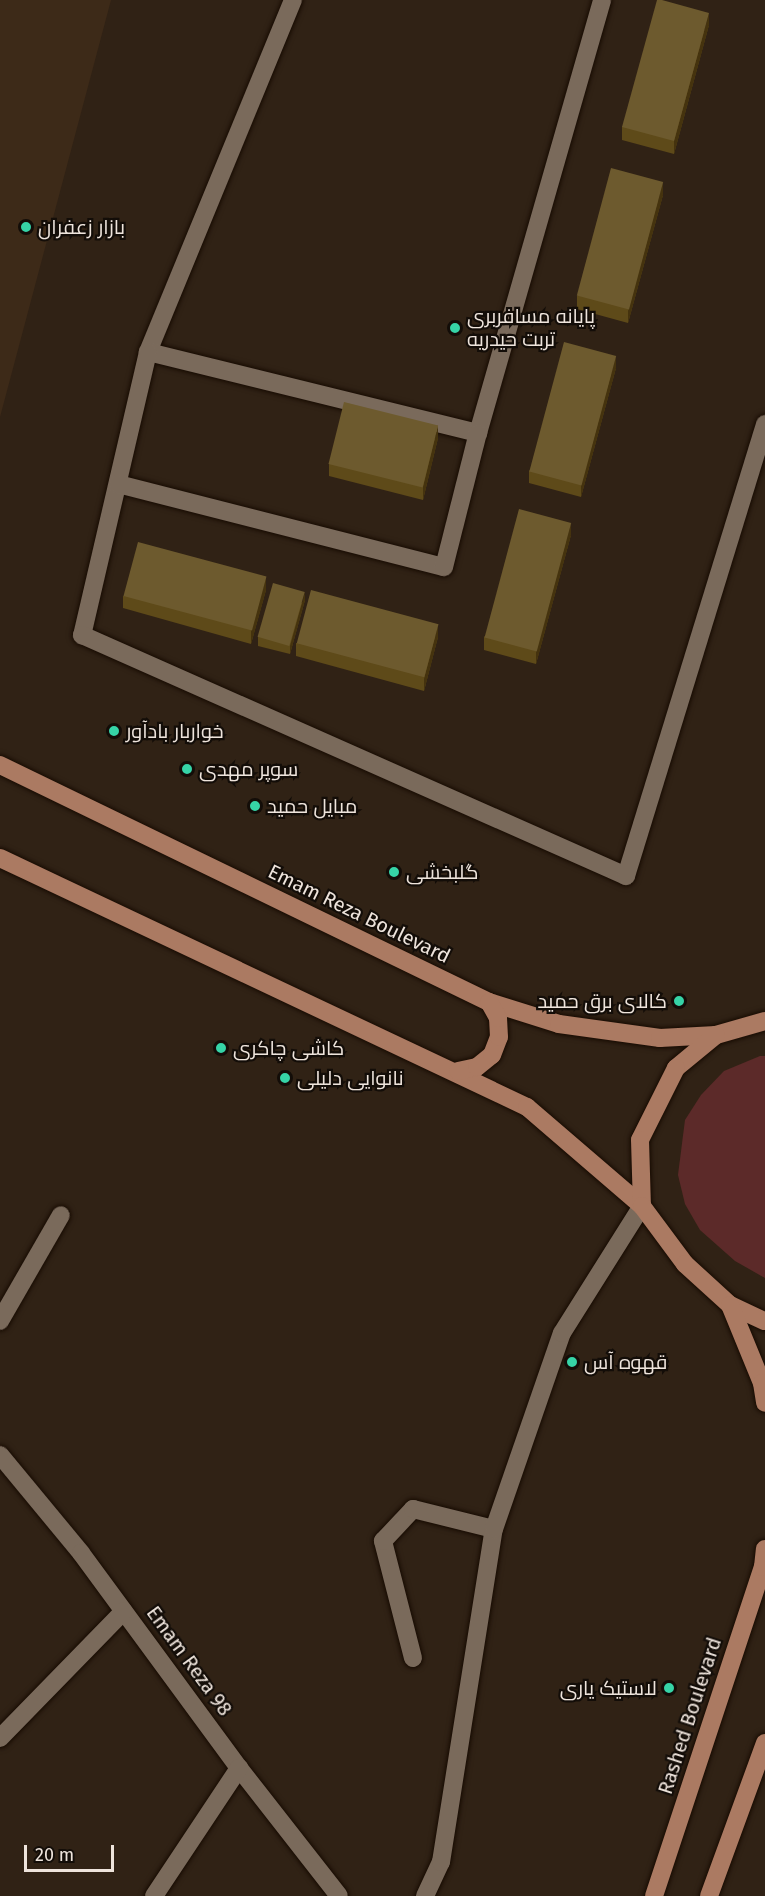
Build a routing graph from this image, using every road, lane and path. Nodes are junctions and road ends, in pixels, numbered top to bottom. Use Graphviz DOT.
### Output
graph roads {
  1 [pos="293,0"];
  2 [pos="602,0"];
  3 [pos="148,352"];
  4 [pos="765,424"];
  5 [pos="478,434"];
  6 [pos="118,484"];
  7 [pos="0,765"];
  8 [pos="0,858"];
  9 [pos="489,1002"];
  10 [pos="765,1021"];
  11 [pos="716,1035"];
  12 [pos="458,1071"];
  13 [pos="642,1206"];
  14 [pos="61,1215"];
  15 [pos="730,1305"];
  16 [pos="0,1321"];
  17 [pos="765,1321"];
  18 [pos="765,1403"];
  19 [pos="0,1455"];
  20 [pos="494,1529"];
  21 [pos="765,1549"];
  22 [pos="124,1611"];
  23 [pos="412,1658"];
  24 [pos="0,1738"];
  25 [pos="765,1743"];
  26 [pos="239,1768"];
  27 [pos="154,1896"];
  28 [pos="339,1896"];
  29 [pos="425,1896"];
  30 [pos="654,1896"];
  31 [pos="709,1896"];
  1 -- 3 [label="street"];
  2 -- 5 [label="street"];
  3 -- 5 [label="street"];
  3 -- 6 [label="street"];
  4 -- 6 [label="street"];
  5 -- 6 [label="street"];
  7 -- 9 [label="main road, Emam Reza Boulevard"];
  8 -- 12 [label="main road"];
  9 -- 11 [label="main road, Emam Reza Boulevard"];
  9 -- 12 [label="main road"];
  10 -- 11 [label="main road"];
  11 -- 13 [label="main road"];
  12 -- 13 [label="main road"];
  13 -- 15 [label="main road"];
  13 -- 20 [label="street"];
  14 -- 16 [label="street"];
  15 -- 17 [label="main road"];
  15 -- 18 [label="main road"];
  19 -- 22 [label="street, Emam Reza 98"];
  20 -- 23 [label="street"];
  20 -- 29 [label="street"];
  21 -- 30 [label="main road, Rashed Boulevard"];
  22 -- 24 [label="street"];
  22 -- 26 [label="street, Emam Reza 98"];
  25 -- 31 [label="main road"];
  26 -- 27 [label="street"];
  26 -- 28 [label="street, Emam Reza 98"];
}
